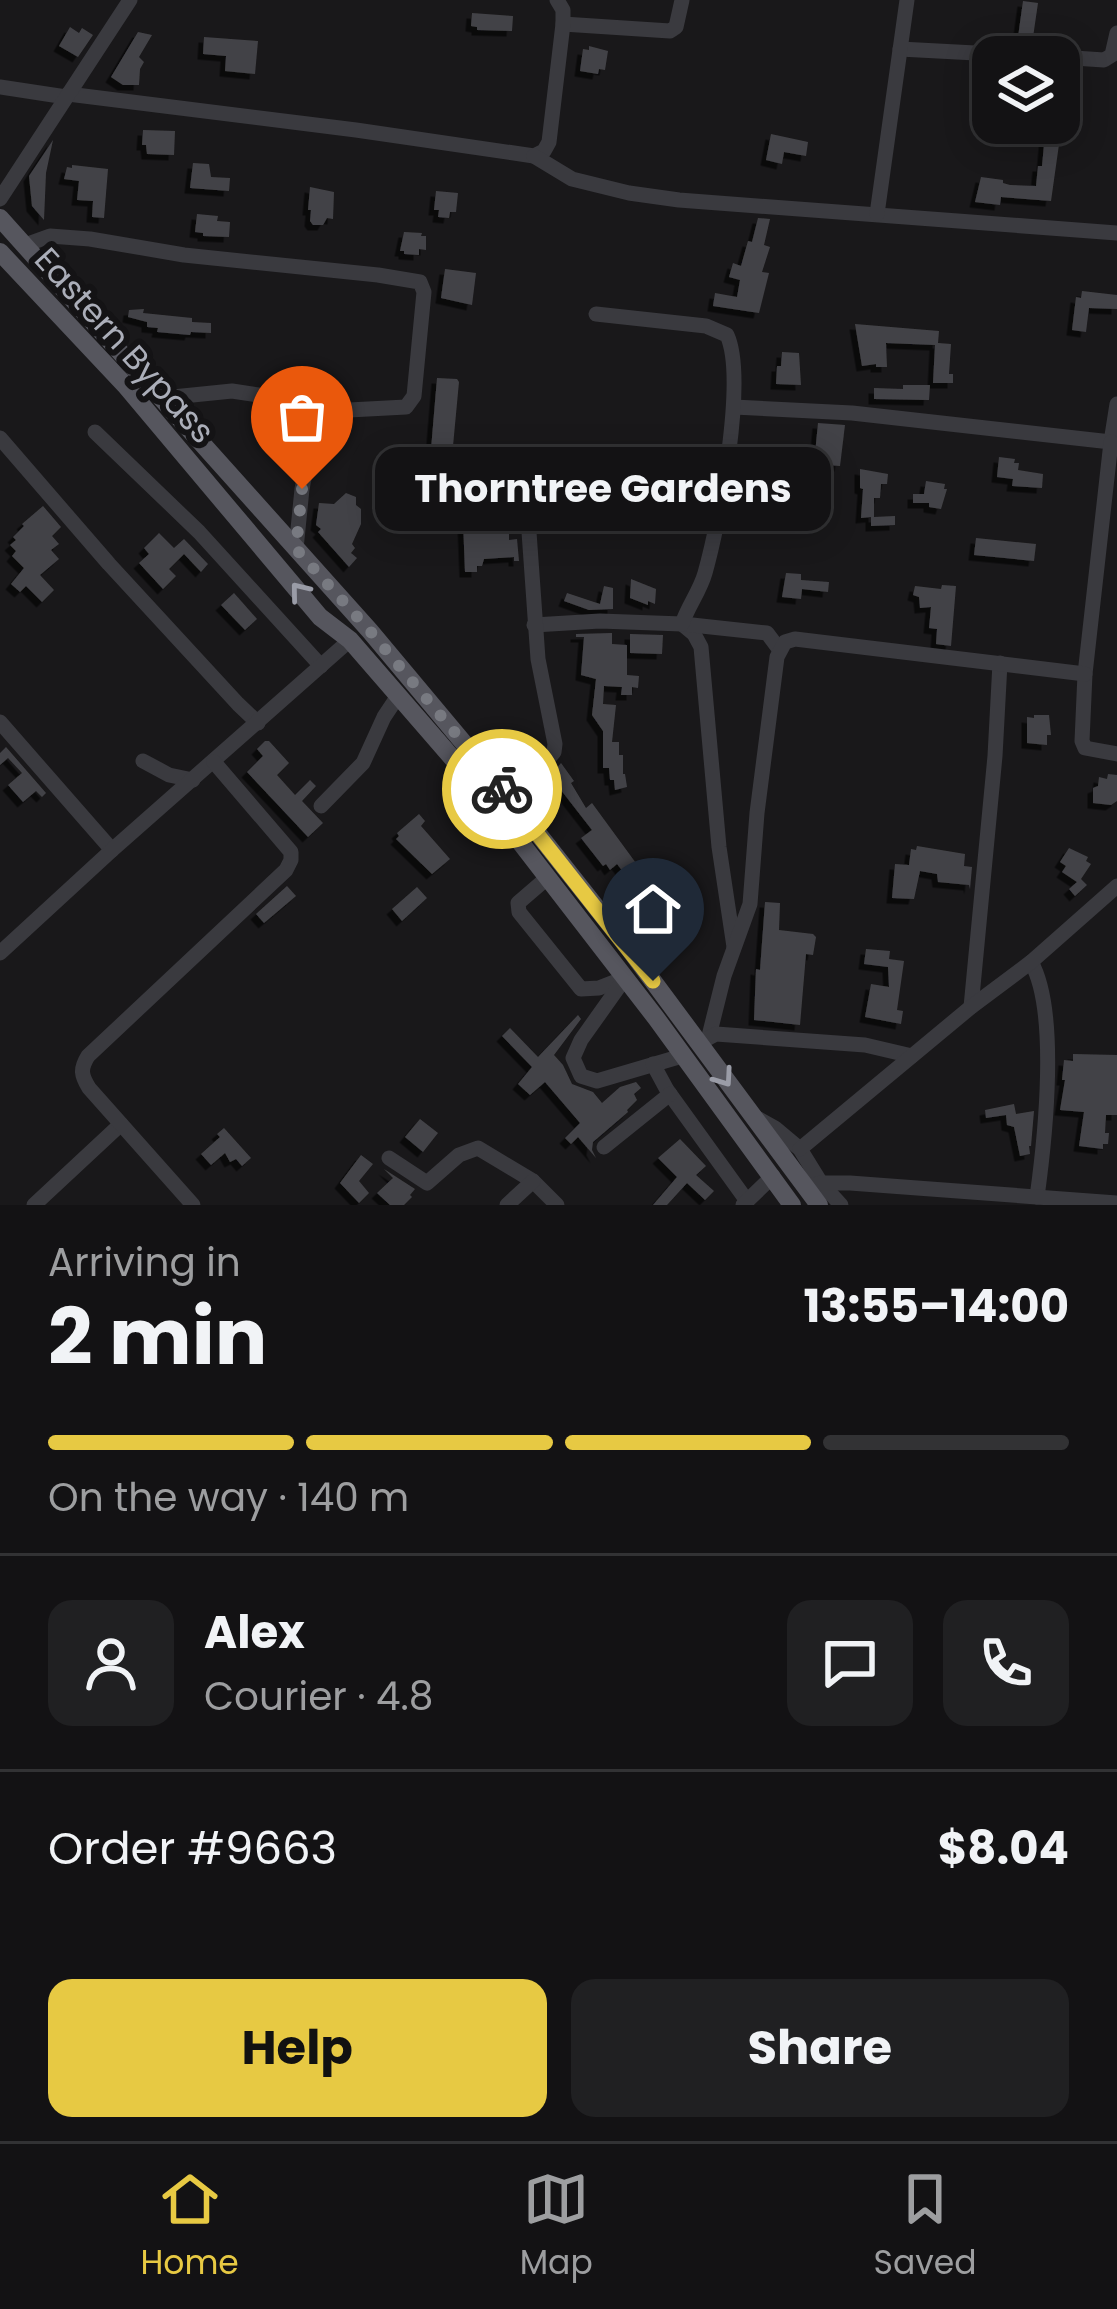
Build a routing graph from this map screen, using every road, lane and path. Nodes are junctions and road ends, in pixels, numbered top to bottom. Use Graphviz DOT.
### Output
graph roads {
  1 [pos="130,0"];
  2 [pos="557,0"];
  3 [pos="682,0"];
  4 [pos="907,0"];
  5 [pos="563,24"];
  6 [pos="1117,32"];
  7 [pos="900,49"];
  8 [pos="972,53"];
  9 [pos="1080,59"];
  10 [pos="0,87"];
  11 [pos="67,96"];
  12 [pos="534,156"];
  13 [pos="0,199"];
  14 [pos="878,214"];
  15 [pos="0,218"];
  16 [pos="1117,233"];
  17 [pos="25,245"];
  18 [pos="0,252"];
  19 [pos="596,314"];
  20 [pos="163,398"];
  21 [pos="1117,404"];
  22 [pos="734,407"];
  23 [pos="320,413"];
  24 [pos="95,432"];
  25 [pos="0,438"];
  26 [pos="1112,442"];
  27 [pos="529,532"];
  28 [pos="296,549"];
  29 [pos="682,624"];
  30 [pos="534,625"];
  31 [pos="350,640"];
  32 [pos="779,649"];
  33 [pos="1000,663"];
  34 [pos="321,666"];
  35 [pos="1085,674"];
  36 [pos="398,696"];
  37 [pos="0,722"];
  38 [pos="258,723"];
  39 [pos="1117,754"];
  40 [pos="142,761"];
  41 [pos="214,762"];
  42 [pos="194,780"];
  43 [pos="513,802"];
  44 [pos="321,806"];
  45 [pos="112,850"];
  46 [pos="547,878"];
  47 [pos="1117,886"];
  48 [pos="735,951"];
  49 [pos="0,953"];
  50 [pos="1031,962"];
  51 [pos="625,978"];
  52 [pos="971,1007"];
  53 [pos="705,1040"];
  54 [pos="682,1056"];
  55 [pos="912,1056"];
  56 [pos="653,1064"];
  57 [pos="670,1094"];
  58 [pos="750,1114"];
  59 [pos="121,1124"];
  60 [pos="604,1147"];
  61 [pos="800,1149"];
  62 [pos="389,1158"];
  63 [pos="533,1181"];
  64 [pos="814,1185"];
  65 [pos="782,1190"];
  66 [pos="1037,1197"];
  67 [pos="1117,1203"];
  68 [pos="749,1204"];
  69 [pos="34,1205"];
  70 [pos="193,1205"];
  71 [pos="507,1205"];
  72 [pos="556,1205"];
  73 [pos="819,1205"];
  74 [pos="841,1205"];
  1 -- 11 [label="street"];
  2 -- 5 [label="street"];
  3 -- 5 [label="street"];
  4 -- 7 [label="street"];
  5 -- 12 [label="street"];
  6 -- 9 [label="street"];
  7 -- 8 [label="street"];
  7 -- 14 [label="street"];
  10 -- 11 [label="street"];
  11 -- 12 [label="street"];
  11 -- 13 [label="street"];
  12 -- 14 [label="street"];
  14 -- 16 [label="street"];
  15 -- 17 [label="main road, Eastern Bypass"];
  17 -- 20 [label="main road, Eastern Bypass"];
  17 -- 23 [label="street"];
  31 -- 18 [label="main road, Eastern Bypass, one-way"];
  19 -- 22 [label="street"];
  20 -- 23 [label="street"];
  20 -- 28 [label="main road, Eastern Bypass"];
  21 -- 26 [label="street"];
  22 -- 26 [label="street"];
  22 -- 29 [label="street"];
  23 -- 28 [label="street"];
  24 -- 34 [label="street"];
  25 -- 38 [label="street"];
  26 -- 35 [label="street"];
  27 -- 30 [label="street"];
  28 -- 43 [label="main road, Eastern Bypass"];
  29 -- 30 [label="street"];
  29 -- 32 [label="street"];
  29 -- 48 [label="street"];
  30 -- 43 [label="street"];
  31 -- 34 [label="street"];
  31 -- 36 [label="main road, Eastern Bypass"];
  32 -- 33 [label="street"];
  32 -- 48 [label="street"];
  33 -- 35 [label="street"];
  33 -- 52 [label="street"];
  34 -- 38 [label="street"];
  35 -- 39 [label="street"];
  36 -- 44 [label="street"];
  36 -- 46 [label="main road, Eastern Bypass"];
  37 -- 45 [label="street"];
  38 -- 41 [label="street"];
  40 -- 42 [label="street"];
  41 -- 42 [label="street"];
  41 -- 59 [label="street"];
  42 -- 45 [label="street"];
  43 -- 53 [label="main road, Eastern Bypass"];
  45 -- 49 [label="street"];
  46 -- 51 [label="main road, Eastern Bypass"];
  46 -- 51 [label="street"];
  47 -- 50 [label="street"];
  48 -- 53 [label="street"];
  50 -- 52 [label="street"];
  50 -- 66 [label="street"];
  51 -- 54 [label="main road, Eastern Bypass"];
  51 -- 56 [label="street"];
  52 -- 55 [label="street"];
  53 -- 55 [label="street"];
  53 -- 58 [label="main road, Eastern Bypass, one-way"];
  54 -- 56 [label="street"];
  54 -- 65 [label="main road, Eastern Bypass"];
  55 -- 61 [label="street"];
  56 -- 57 [label="street"];
  57 -- 60 [label="street"];
  57 -- 68 [label="street"];
  58 -- 61 [label="street"];
  58 -- 64 [label="main road, Eastern Bypass"];
  59 -- 69 [label="street"];
  59 -- 70 [label="street"];
  61 -- 64 [label="street"];
  62 -- 63 [label="street"];
  63 -- 71 [label="street"];
  63 -- 72 [label="street"];
  64 -- 66 [label="street"];
  64 -- 73 [label="main road, Eastern Bypass"];
  64 -- 74 [label="street"];
  65 -- 68 [label="street"];
  66 -- 67 [label="street"];
}
